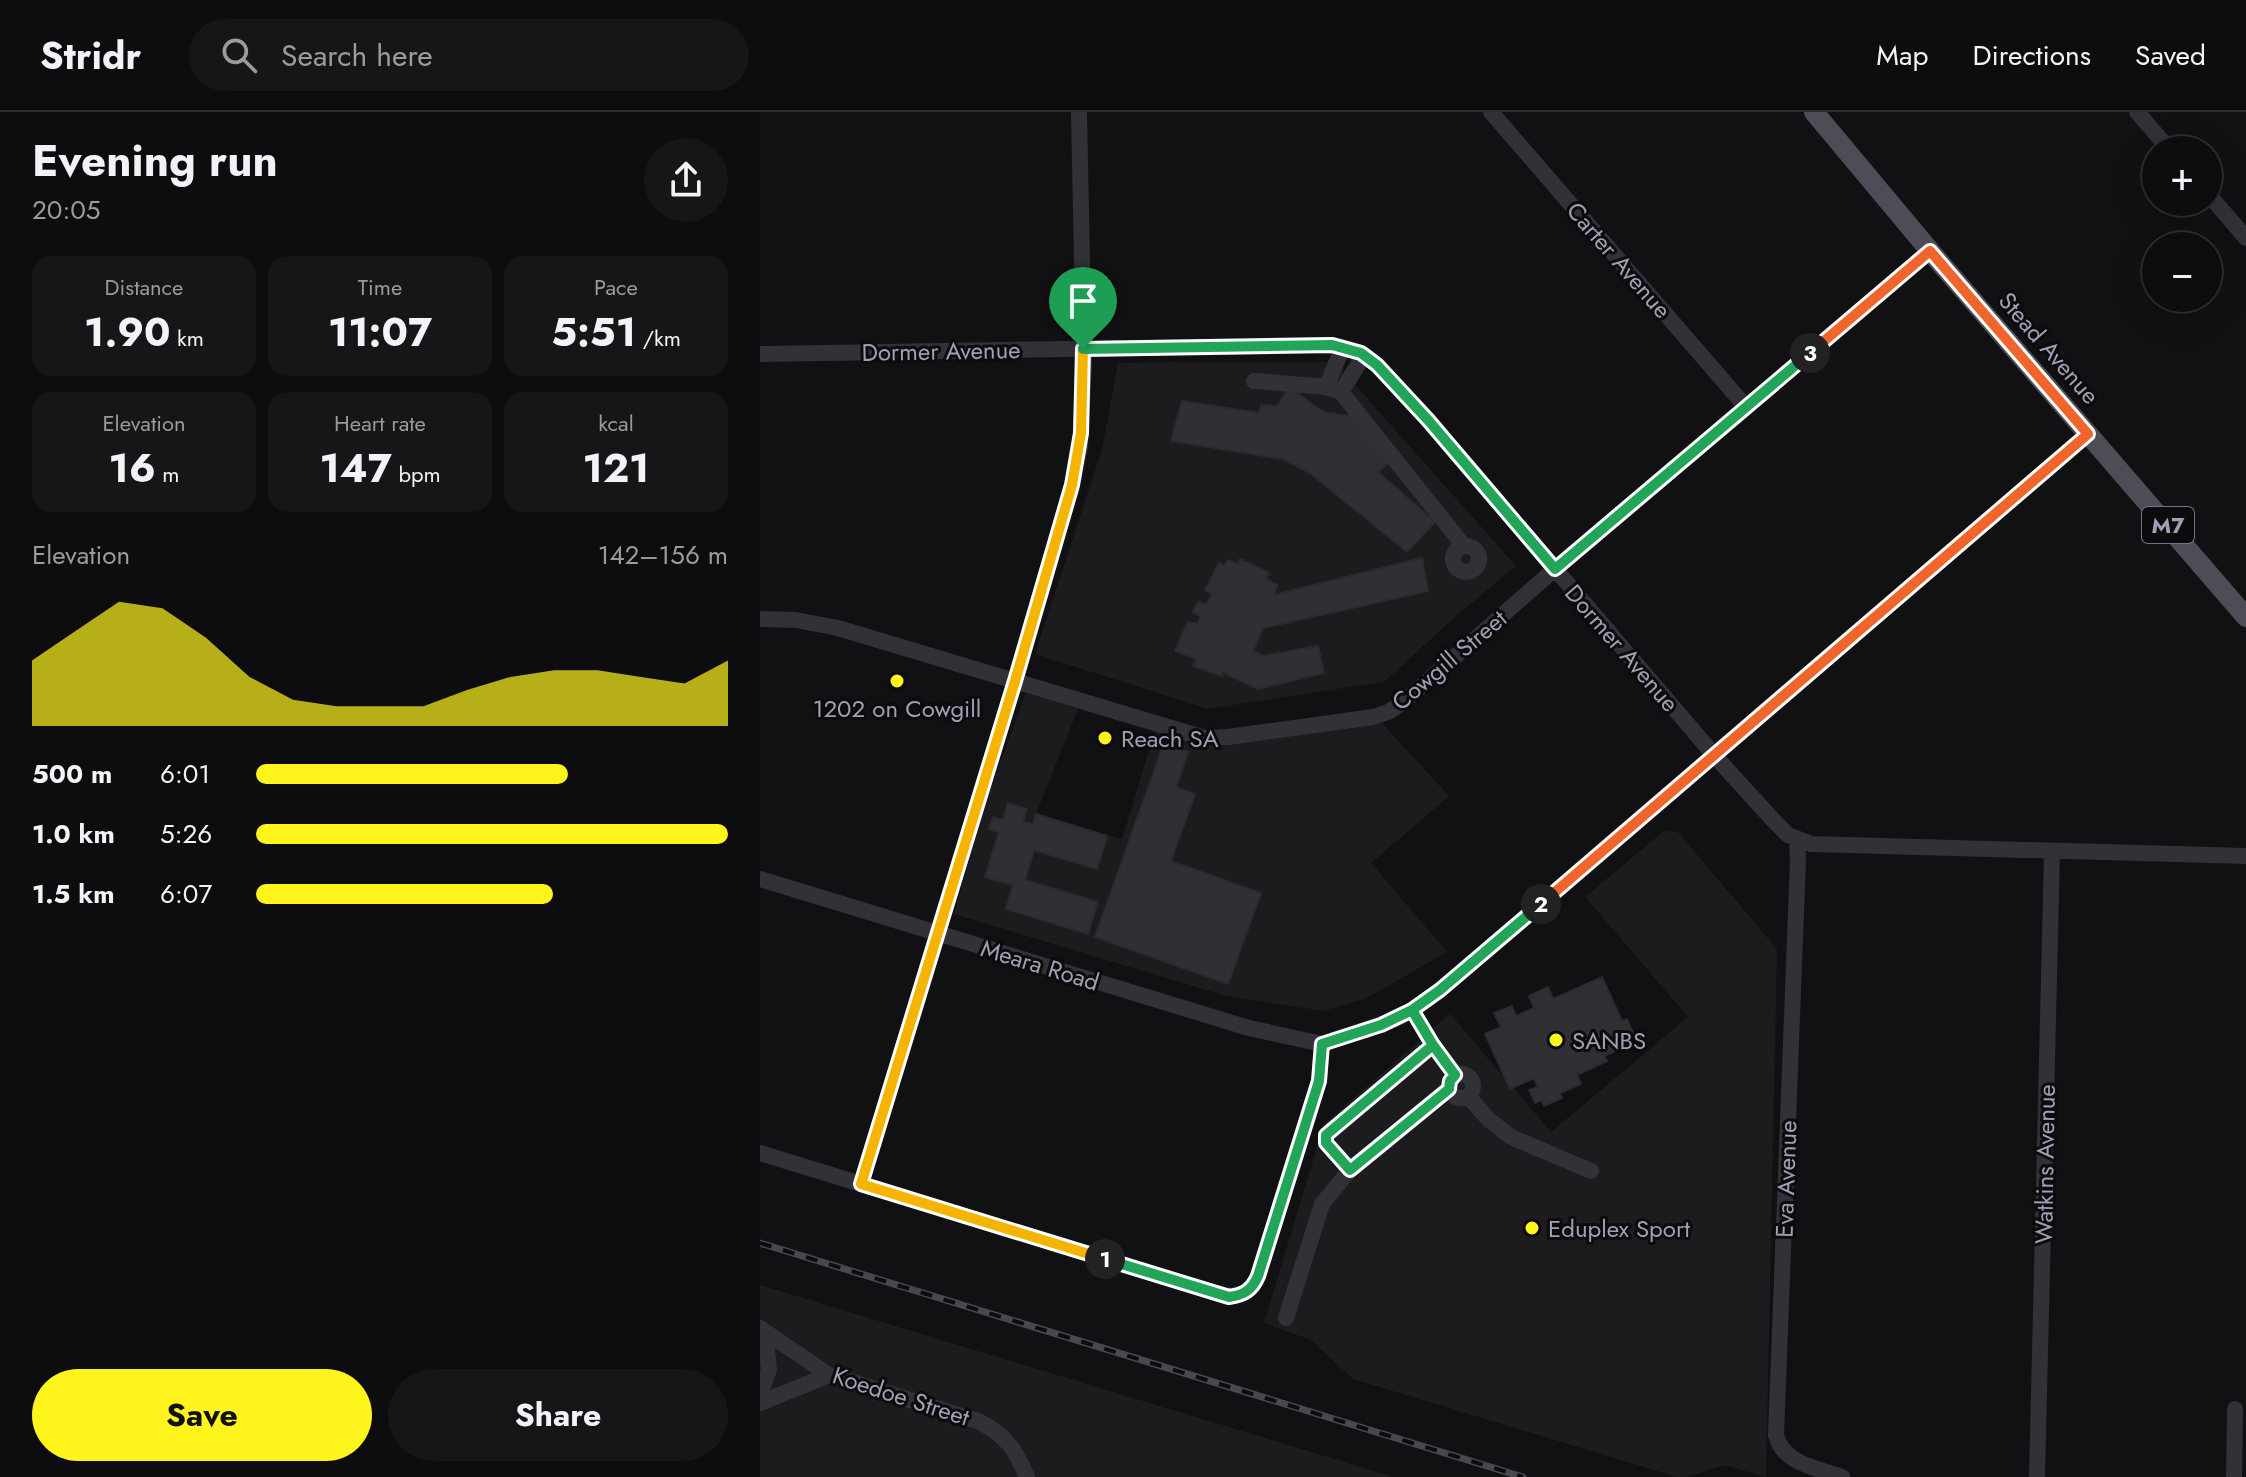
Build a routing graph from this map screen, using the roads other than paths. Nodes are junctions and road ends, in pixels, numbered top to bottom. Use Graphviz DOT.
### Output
graph roads {
  1 [pos="1079,112"];
  2 [pos="1491,112"];
  3 [pos="1814,112"];
  4 [pos="2137,112"];
  5 [pos="2158,136"];
  6 [pos="2222,210"];
  7 [pos="2246,238"];
  8 [pos="1930,251"];
  9 [pos="1343,347"];
  10 [pos="1083,349"];
  11 [pos="760,354"];
  12 [pos="1364,355"];
  13 [pos="1254,381"];
  14 [pos="1334,389"];
  15 [pos="1746,407"];
  16 [pos="2088,434"];
  17 [pos="1464,546"];
  18 [pos="1555,569"];
  19 [pos="2246,617"];
  20 [pos="760,619"];
  21 [pos="1015,681"];
  22 [pos="1714,755"];
  23 [pos="1797,840"];
  24 [pos="2052,852"];
  25 [pos="2246,856"];
  26 [pos="760,879"];
  27 [pos="939,934"];
  28 [pos="1412,1010"];
  29 [pos="1322,1044"];
  30 [pos="1433,1045"];
  31 [pos="1452,1082"];
  32 [pos="760,1153"];
  33 [pos="1350,1170"];
  34 [pos="1591,1171"];
  35 [pos="861,1184"];
  36 [pos="1286,1318"];
  37 [pos="763,1330"];
  38 [pos="829,1375"];
  39 [pos="760,1393"];
  40 [pos="760,1403"];
  41 [pos="2235,1409"];
  42 [pos="1027,1477"];
  43 [pos="1842,1477"];
  44 [pos="2037,1477"];
  45 [pos="2234,1477"];
  1 -- 10 [label="street"];
  2 -- 15 [label="street, Carter Avenue"];
  3 -- 8 [label="main road, Stead Avenue / M7"];
  4 -- 5 [label="street"];
  6 -- 7 [label="street"];
  8 -- 15 [label="street, Cowgill Street"];
  8 -- 16 [label="main road, Stead Avenue / M7"];
  9 -- 10 [label="street, Dormer Avenue"];
  9 -- 12 [label="street, Dormer Avenue"];
  9 -- 14 [label="street"];
  10 -- 11 [label="street, Dormer Avenue"];
  10 -- 21 [label="street"];
  12 -- 14 [label="street"];
  12 -- 18 [label="street, Dormer Avenue"];
  13 -- 14 [label="street"];
  14 -- 17 [label="street"];
  15 -- 18 [label="street, Cowgill Street"];
  16 -- 19 [label="main road, Stead Avenue / M7"];
  16 -- 22 [label="street"];
  18 -- 21 [label="street, Cowgill Street"];
  18 -- 22 [label="street, Dormer Avenue"];
  20 -- 21 [label="street, Cowgill Street"];
  21 -- 27 [label="street"];
  22 -- 23 [label="street, Dormer Avenue"];
  22 -- 28 [label="street"];
  23 -- 24 [label="street"];
  23 -- 43 [label="street, Eva Avenue"];
  24 -- 25 [label="street"];
  24 -- 44 [label="street, Watkins Avenue"];
  26 -- 27 [label="street, Meara Road"];
  27 -- 29 [label="street, Meara Road"];
  27 -- 35 [label="street"];
  28 -- 29 [label="street"];
  28 -- 30 [label="street"];
  29 -- 35 [label="street"];
  30 -- 31 [label="street"];
  30 -- 33 [label="street"];
  31 -- 33 [label="street"];
  31 -- 34 [label="street"];
  32 -- 35 [label="street"];
  33 -- 36 [label="street"];
  37 -- 38 [label="street, Koedoe Street"];
  37 -- 39 [label="street"];
  38 -- 40 [label="street"];
  38 -- 42 [label="street, Koedoe Street"];
  41 -- 45 [label="street"];
}
